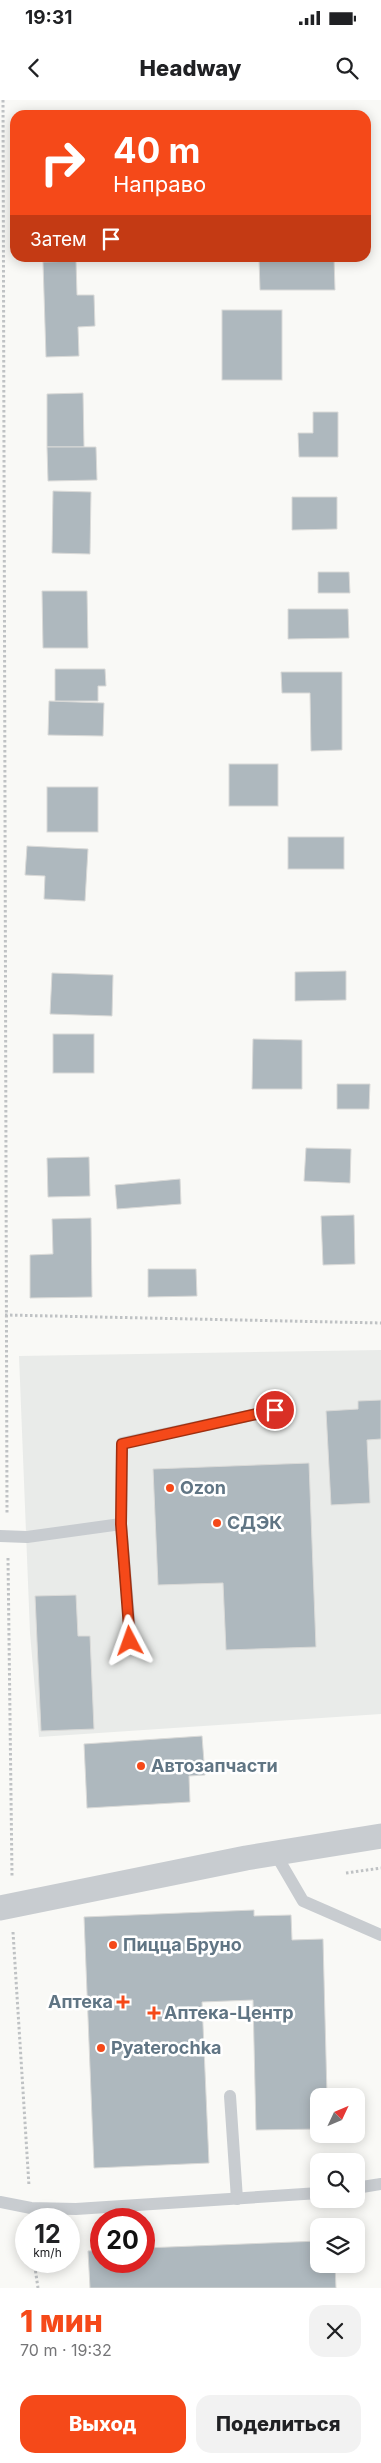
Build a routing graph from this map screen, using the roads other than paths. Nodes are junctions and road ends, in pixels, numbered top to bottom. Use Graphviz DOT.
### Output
graph roads {
  1 [pos="275,1410"];
  2 [pos="121,1524"];
  3 [pos="4,1536"];
  4 [pos="130,1641"];
  5 [pos="381,1836"];
  6 [pos="275,1853"];
  7 [pos="6,1906"];
  8 [pos="381,1935"];
  9 [pos="230,2096"];
  10 [pos="381,2184"];
  11 [pos="365,2187"];
  12 [pos="310,2195"];
  13 [pos="237,2199"];
  14 [pos="0,2202"];
  1 -- 2 [label="lane"];
  2 -- 3 [label="lane"];
  2 -- 4 [label="lane"];
  5 -- 6 [label="street"];
  6 -- 7 [label="street"];
  6 -- 8 [label="lane"];
  9 -- 13 [label="lane"];
  10 -- 11 [label="lane"];
  12 -- 13 [label="lane"];
  13 -- 14 [label="lane"];
}
